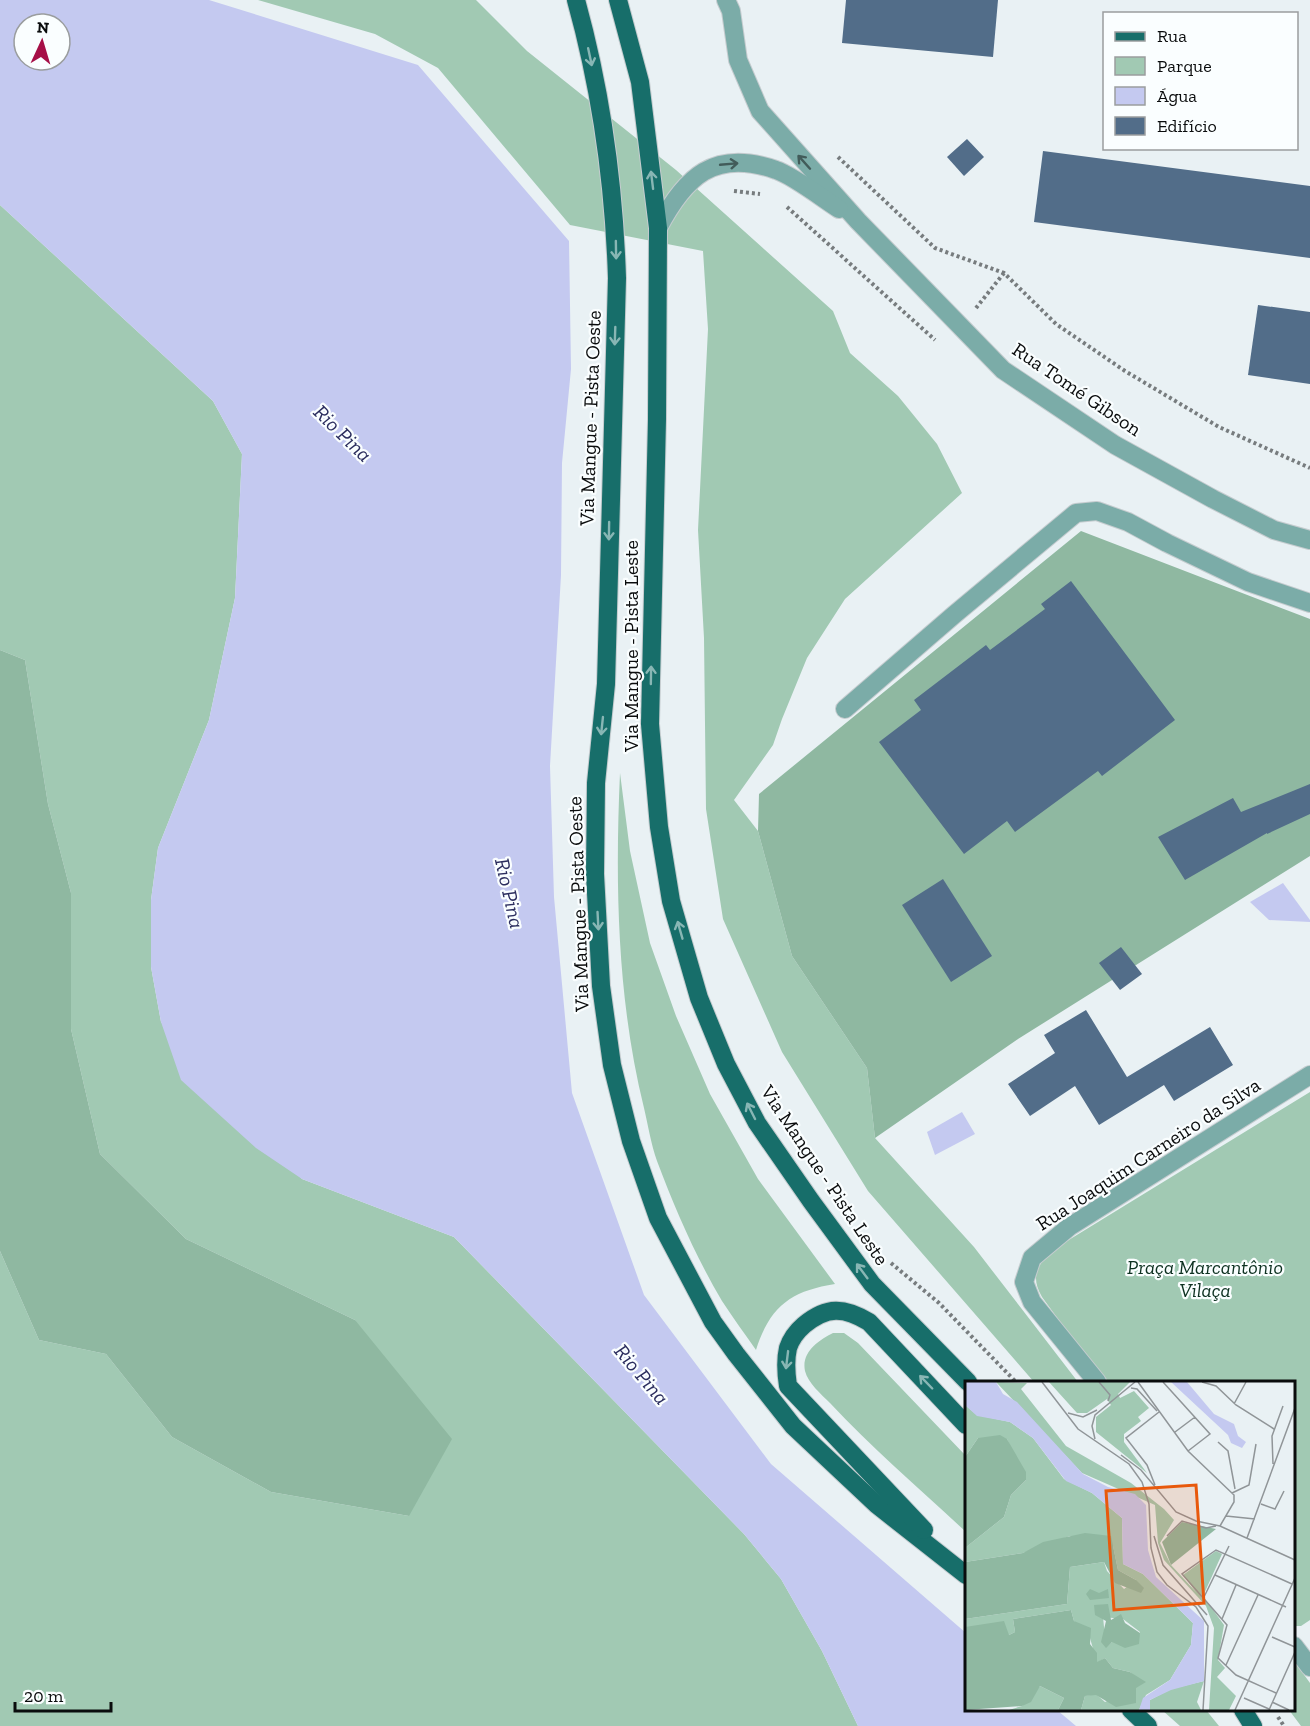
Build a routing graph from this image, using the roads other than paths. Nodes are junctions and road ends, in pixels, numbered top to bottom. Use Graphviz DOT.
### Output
graph roads {
  1 [pos="576,0"];
  2 [pos="618,0"];
  3 [pos="728,4"];
  4 [pos="858,221"];
  5 [pos="658,228"];
  6 [pos="1310,540"];
  7 [pos="1310,603"];
  8 [pos="845,709"];
  9 [pos="1310,1075"];
  10 [pos="966,1381"];
  11 [pos="1094,1381"];
  12 [pos="965,1424"];
  13 [pos="965,1574"];
  14 [pos="965,1574"];
  15 [pos="1295,1648"];
  16 [pos="1310,1666"];
  17 [pos="1132,1711"];
  18 [pos="1244,1711"];
  19 [pos="1148,1726"];
  20 [pos="1253,1726"];
  1 -- 13 [label="main road, Via Mangue - Pista Oeste, one-way"];
  5 -- 2 [label="main road, Via Mangue - Pista Leste, one-way"];
  4 -- 3 [label="street, Rua Tomé Gibson, one-way"];
  5 -- 4 [label="street, Rua Tomé Gibson, one-way"];
  4 -- 6 [label="street, Rua Tomé Gibson"];
  10 -- 5 [label="main road, Via Mangue - Pista Leste, one-way"];
  7 -- 8 [label="street"];
  9 -- 11 [label="street, Rua Joaquim Carneiro da Silva"];
  12 -- 14 [label="main road, one-way"];
  15 -- 16 [label="street"];
  17 -- 19 [label="main road"];
  18 -- 20 [label="main road"];
}
